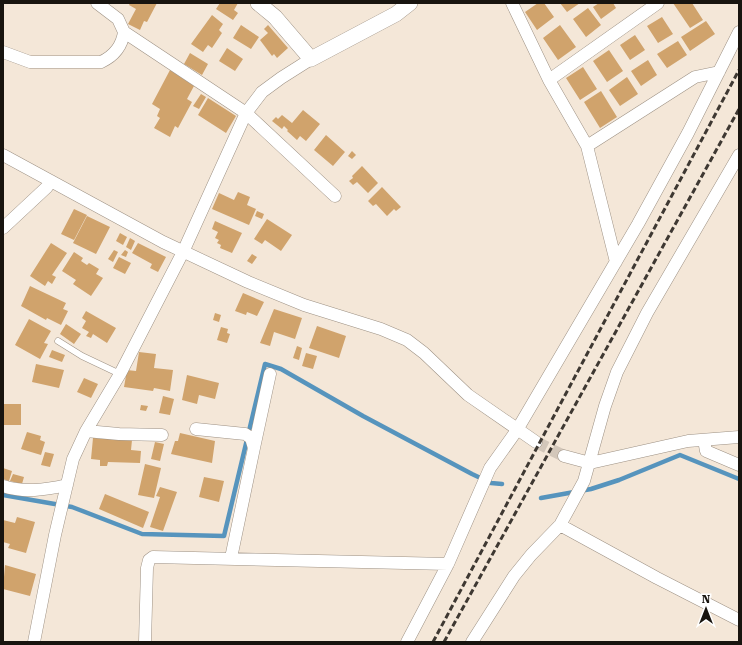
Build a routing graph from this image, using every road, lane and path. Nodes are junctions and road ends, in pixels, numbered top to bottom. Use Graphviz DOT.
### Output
graph roads {
  1 [pos="97,3"];
  2 [pos="258,3"];
  3 [pos="410,3"];
  4 [pos="513,3"];
  5 [pos="658,3"];
  6 [pos="124,32"];
  7 [pos="739,32"];
  8 [pos="3,52"];
  9 [pos="311,59"];
  10 [pos="719,72"];
  11 [pos="549,80"];
  12 [pos="246,113"];
  13 [pos="588,146"];
  14 [pos="3,155"];
  15 [pos="739,155"];
  16 [pos="735,173"];
  17 [pos="51,181"];
  18 [pos="336,196"];
  19 [pos="3,228"];
  20 [pos="183,252"];
  21 [pos="616,262"];
  22 [pos="58,341"];
  23 [pos="120,374"];
  24 [pos="270,374"];
  25 [pos="196,429"];
  26 [pos="517,430"];
  27 [pos="86,431"];
  28 [pos="162,435"];
  29 [pos="739,437"];
  30 [pos="704,440"];
  31 [pos="536,442"];
  32 [pos="254,448"];
  33 [pos="564,456"];
  34 [pos="590,464"];
  35 [pos="739,465"];
  36 [pos="67,485"];
  37 [pos="3,486"];
  38 [pos="560,525"];
  39 [pos="231,558"];
  40 [pos="448,564"];
  41 [pos="739,620"];
  42 [pos="34,642"];
  43 [pos="145,642"];
  44 [pos="408,642"];
  45 [pos="472,642"];
  1 -- 6 [label="street"];
  2 -- 9 [label="street"];
  3 -- 9 [label="street"];
  4 -- 11 [label="street"];
  5 -- 11 [label="street"];
  6 -- 8 [label="street"];
  6 -- 12 [label="street"];
  7 -- 10 [label="street"];
  9 -- 12 [label="street"];
  10 -- 13 [label="street"];
  10 -- 21 [label="street"];
  11 -- 13 [label="street"];
  12 -- 18 [label="street"];
  12 -- 20 [label="street"];
  13 -- 21 [label="street"];
  14 -- 17 [label="street"];
  15 -- 16 [label="street"];
  16 -- 34 [label="street"];
  17 -- 19 [label="street"];
  17 -- 20 [label="street"];
  20 -- 23 [label="street"];
  20 -- 26 [label="street"];
  21 -- 26 [label="street"];
  22 -- 23 [label="lane"];
  23 -- 27 [label="street"];
  24 -- 32 [label="street"];
  25 -- 32 [label="street"];
  26 -- 31 [label="street"];
  26 -- 40 [label="street"];
  27 -- 28 [label="street"];
  27 -- 36 [label="street"];
  29 -- 30 [label="street"];
  30 -- 34 [label="street"];
  30 -- 35 [label="street"];
  32 -- 39 [label="street"];
  33 -- 34 [label="street"];
  34 -- 38 [label="street"];
  36 -- 37 [label="street"];
  36 -- 42 [label="street"];
  38 -- 41 [label="street"];
  38 -- 45 [label="street"];
  39 -- 40 [label="street"];
  39 -- 43 [label="street"];
  40 -- 44 [label="street"];
}
